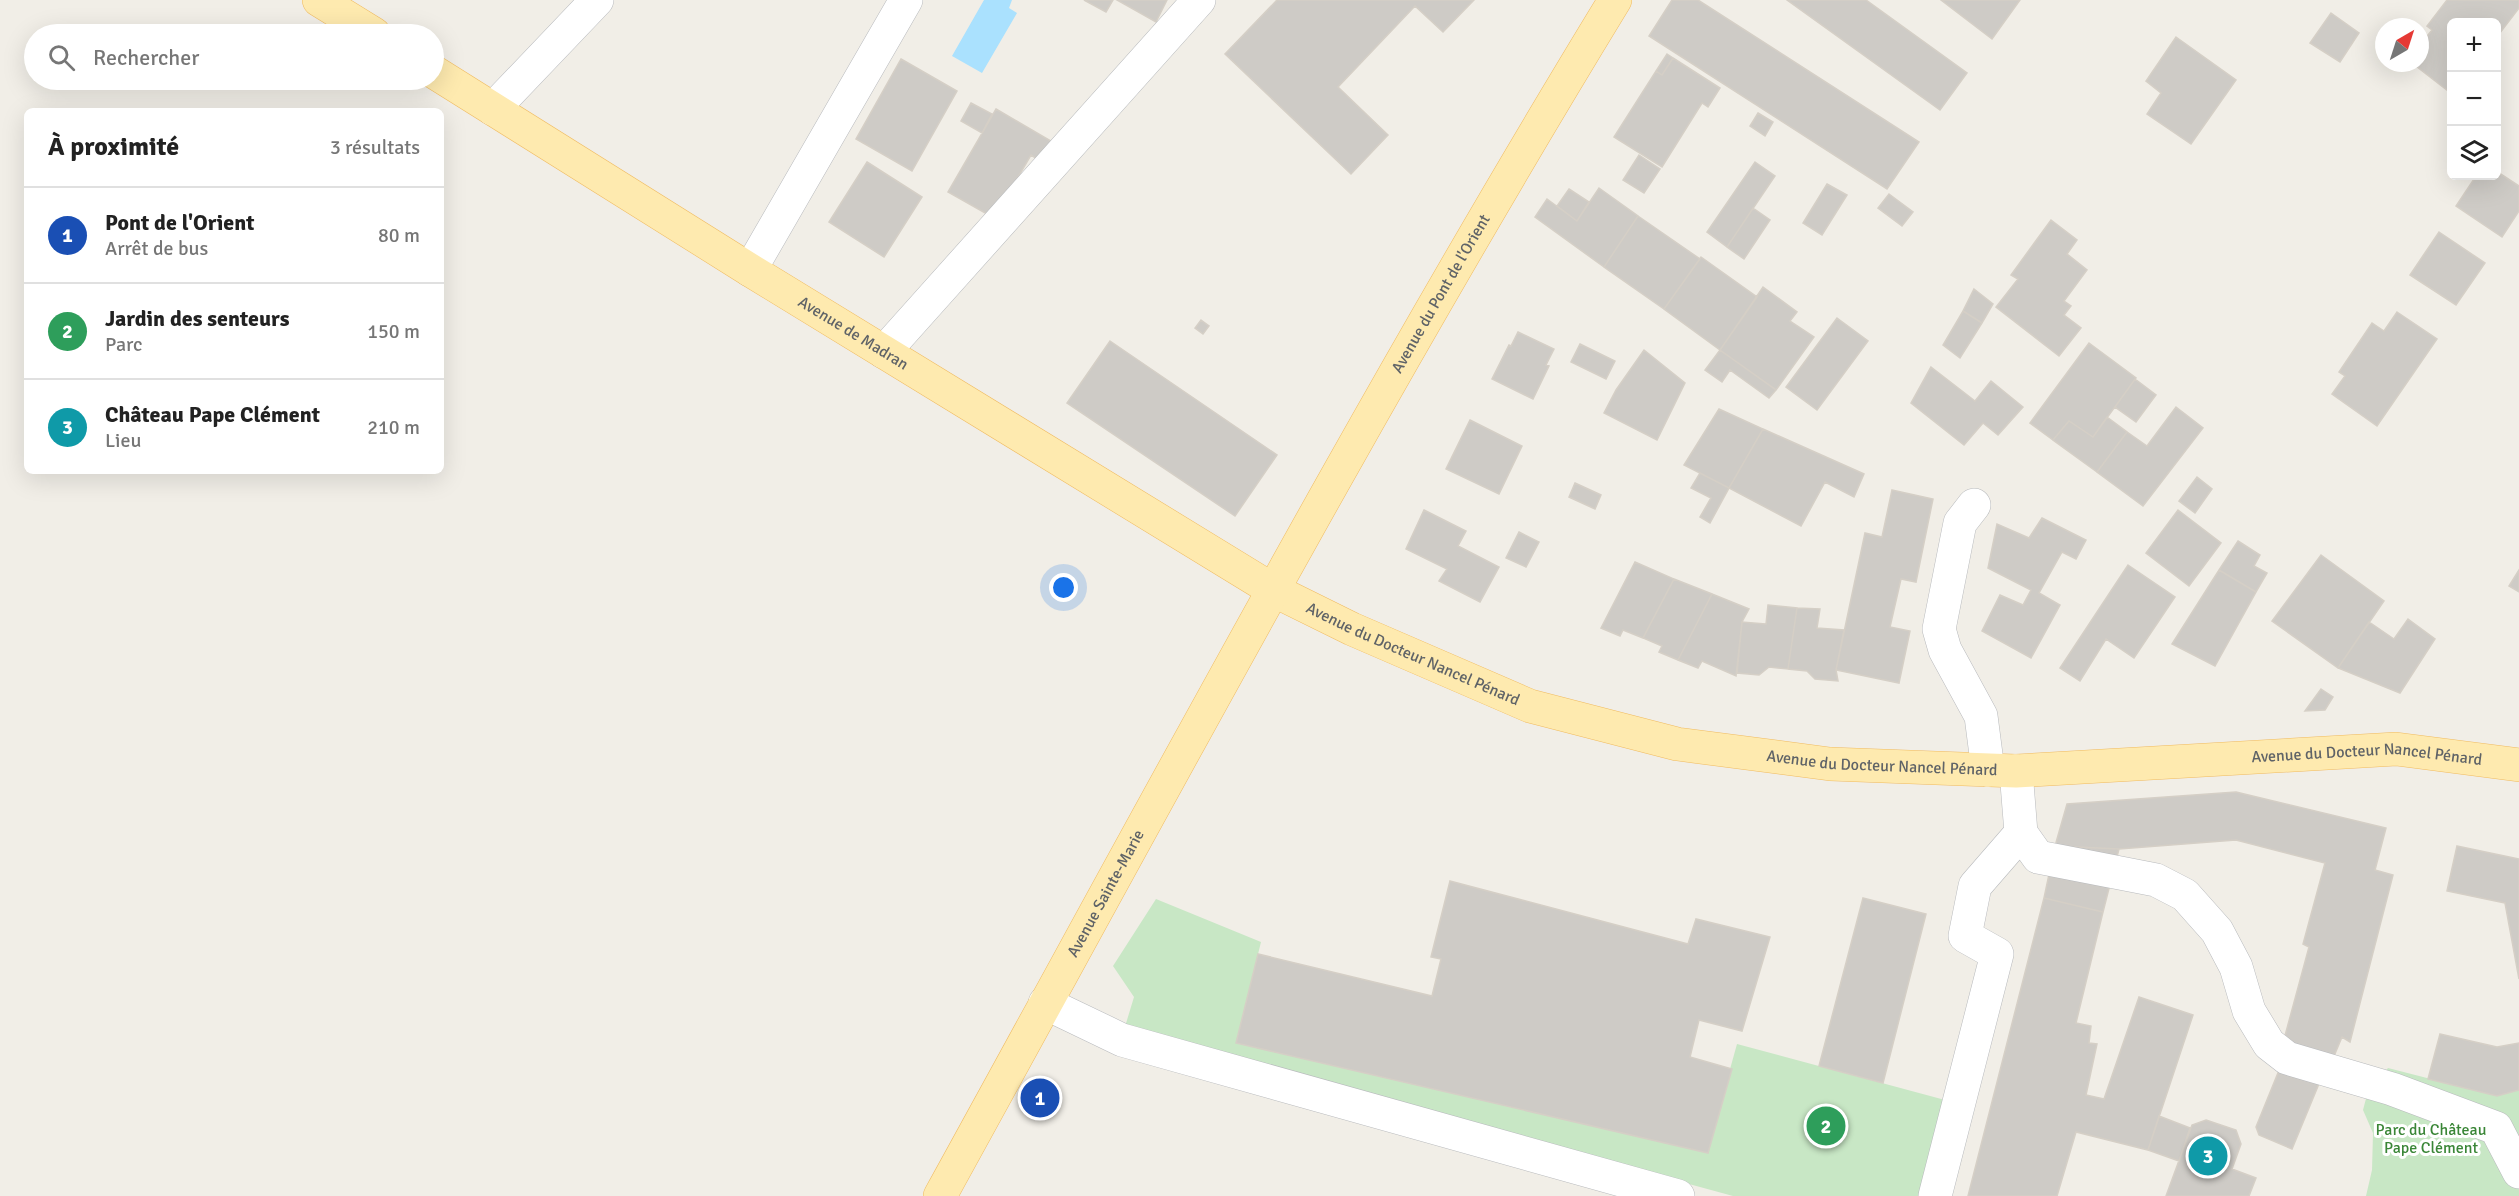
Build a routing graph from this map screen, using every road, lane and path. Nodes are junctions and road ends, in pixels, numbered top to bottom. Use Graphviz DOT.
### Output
graph roads {
  1 [pos="320,0"];
  2 [pos="597,0"];
  3 [pos="906,0"];
  4 [pos="1199,0"];
  5 [pos="1616,0"];
  6 [pos="358,24"];
  7 [pos="444,78"];
  8 [pos="493,110"];
  9 [pos="750,270"];
  10 [pos="885,352"];
  11 [pos="1974,505"];
  12 [pos="1273,590"];
  13 [pos="2519,765"];
  14 [pos="2002,770"];
  15 [pos="2021,833"];
  16 [pos="1044,1003"];
  17 [pos="2519,1172"];
  18 [pos="940,1196"];
  19 [pos="1678,1196"];
  20 [pos="1935,1196"];
  1 -- 6 [label="main road"];
  2 -- 8 [label="street"];
  3 -- 9 [label="street"];
  4 -- 10 [label="street"];
  5 -- 12 [label="main road, Avenue du Pont de l'Orient"];
  7 -- 8 [label="main road, Avenue de Madran"];
  8 -- 9 [label="main road, Avenue de Madran"];
  9 -- 10 [label="main road, Avenue de Madran"];
  10 -- 12 [label="main road, Avenue de Madran"];
  11 -- 14 [label="street"];
  12 -- 14 [label="main road, Avenue du Docteur Nancel Pénard"];
  12 -- 16 [label="main road, Avenue Sainte-Marie"];
  13 -- 14 [label="main road, Avenue du Docteur Nancel Pénard"];
  14 -- 15 [label="street"];
  15 -- 17 [label="street"];
  15 -- 20 [label="street"];
  16 -- 18 [label="main road, Avenue Sainte-Marie"];
  16 -- 19 [label="street"];
}
